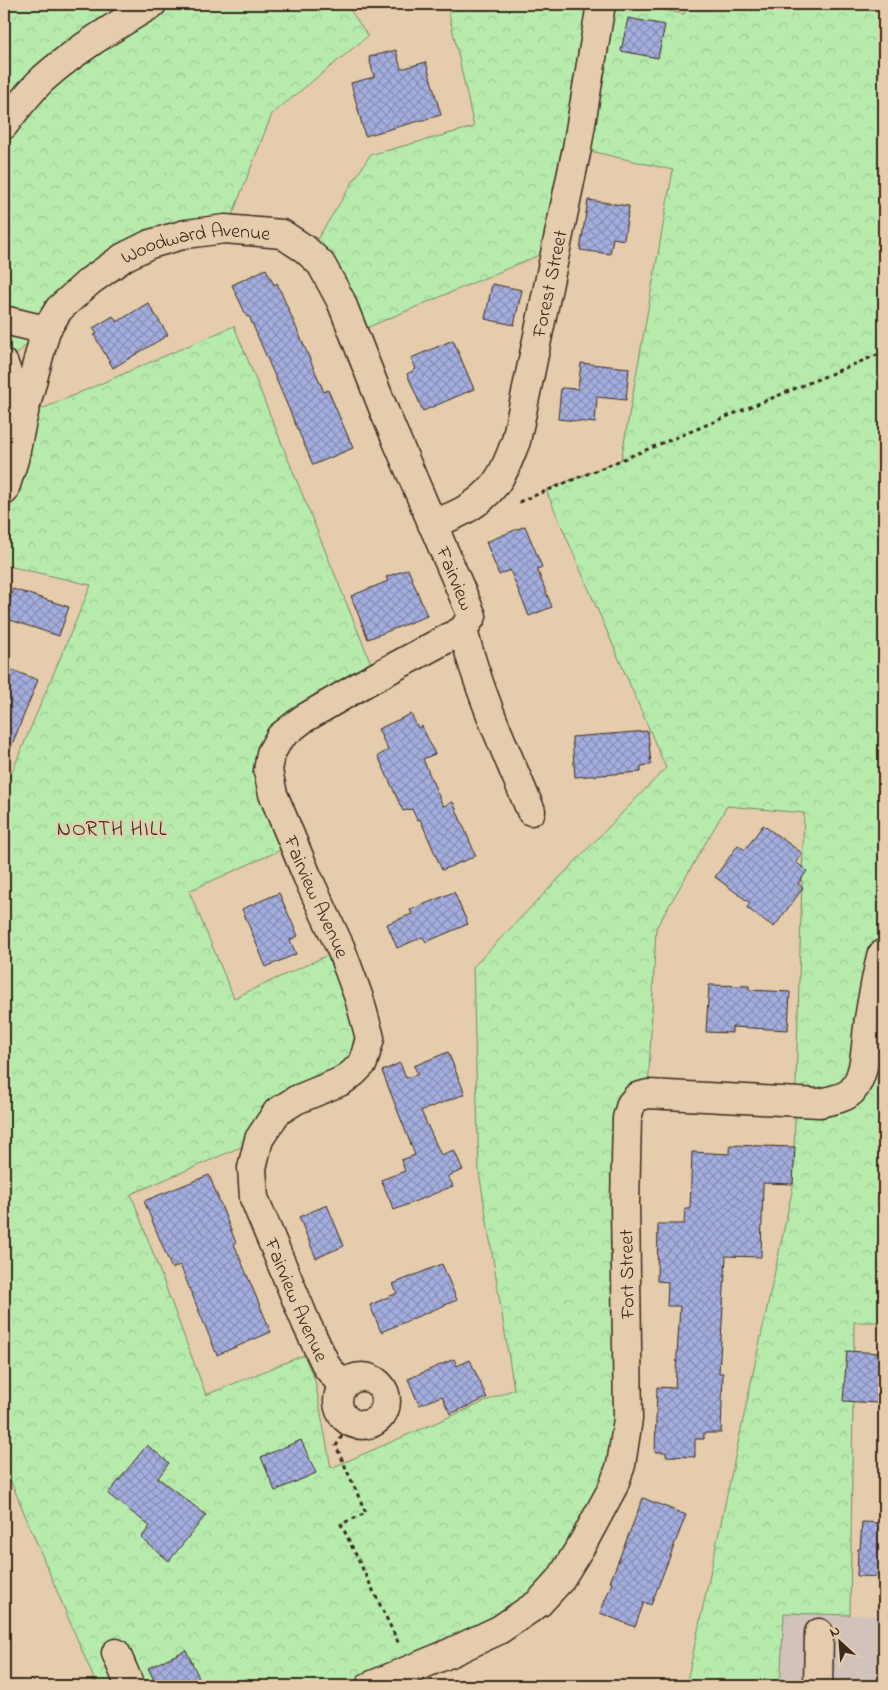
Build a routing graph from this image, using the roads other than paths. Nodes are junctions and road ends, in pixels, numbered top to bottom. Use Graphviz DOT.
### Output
graph roads {
  1 [pos="152,4"];
  2 [pos="601,4"];
  3 [pos="4,125"];
  4 [pos="4,320"];
  5 [pos="46,330"];
  6 [pos="4,364"];
  7 [pos="23,416"];
  8 [pos="4,491"];
  9 [pos="432,524"];
  10 [pos="462,630"];
  11 [pos="531,811"];
  12 [pos="884,953"];
  13 [pos="342,1386"];
  14 [pos="819,1633"];
  15 [pos="116,1653"];
  16 [pos="130,1686"];
  17 [pos="370,1686"];
  18 [pos="818,1686"];
  1 -- 3 [label="street"];
  2 -- 9 [label="street, Forest Street"];
  4 -- 5 [label="street"];
  5 -- 7 [label="street, Woodward Avenue"];
  5 -- 9 [label="street, Woodward Avenue"];
  6 -- 7 [label="street"];
  7 -- 8 [label="street, Woodward Avenue"];
  9 -- 10 [label="street, Fairview"];
  10 -- 11 [label="street"];
  10 -- 13 [label="street, Fairview Avenue"];
  12 -- 17 [label="street, Fort Street"];
  13 -- 13 [label="street, Fairview Avenue"];
  14 -- 18 [label="street"];
  15 -- 16 [label="street"];
}
